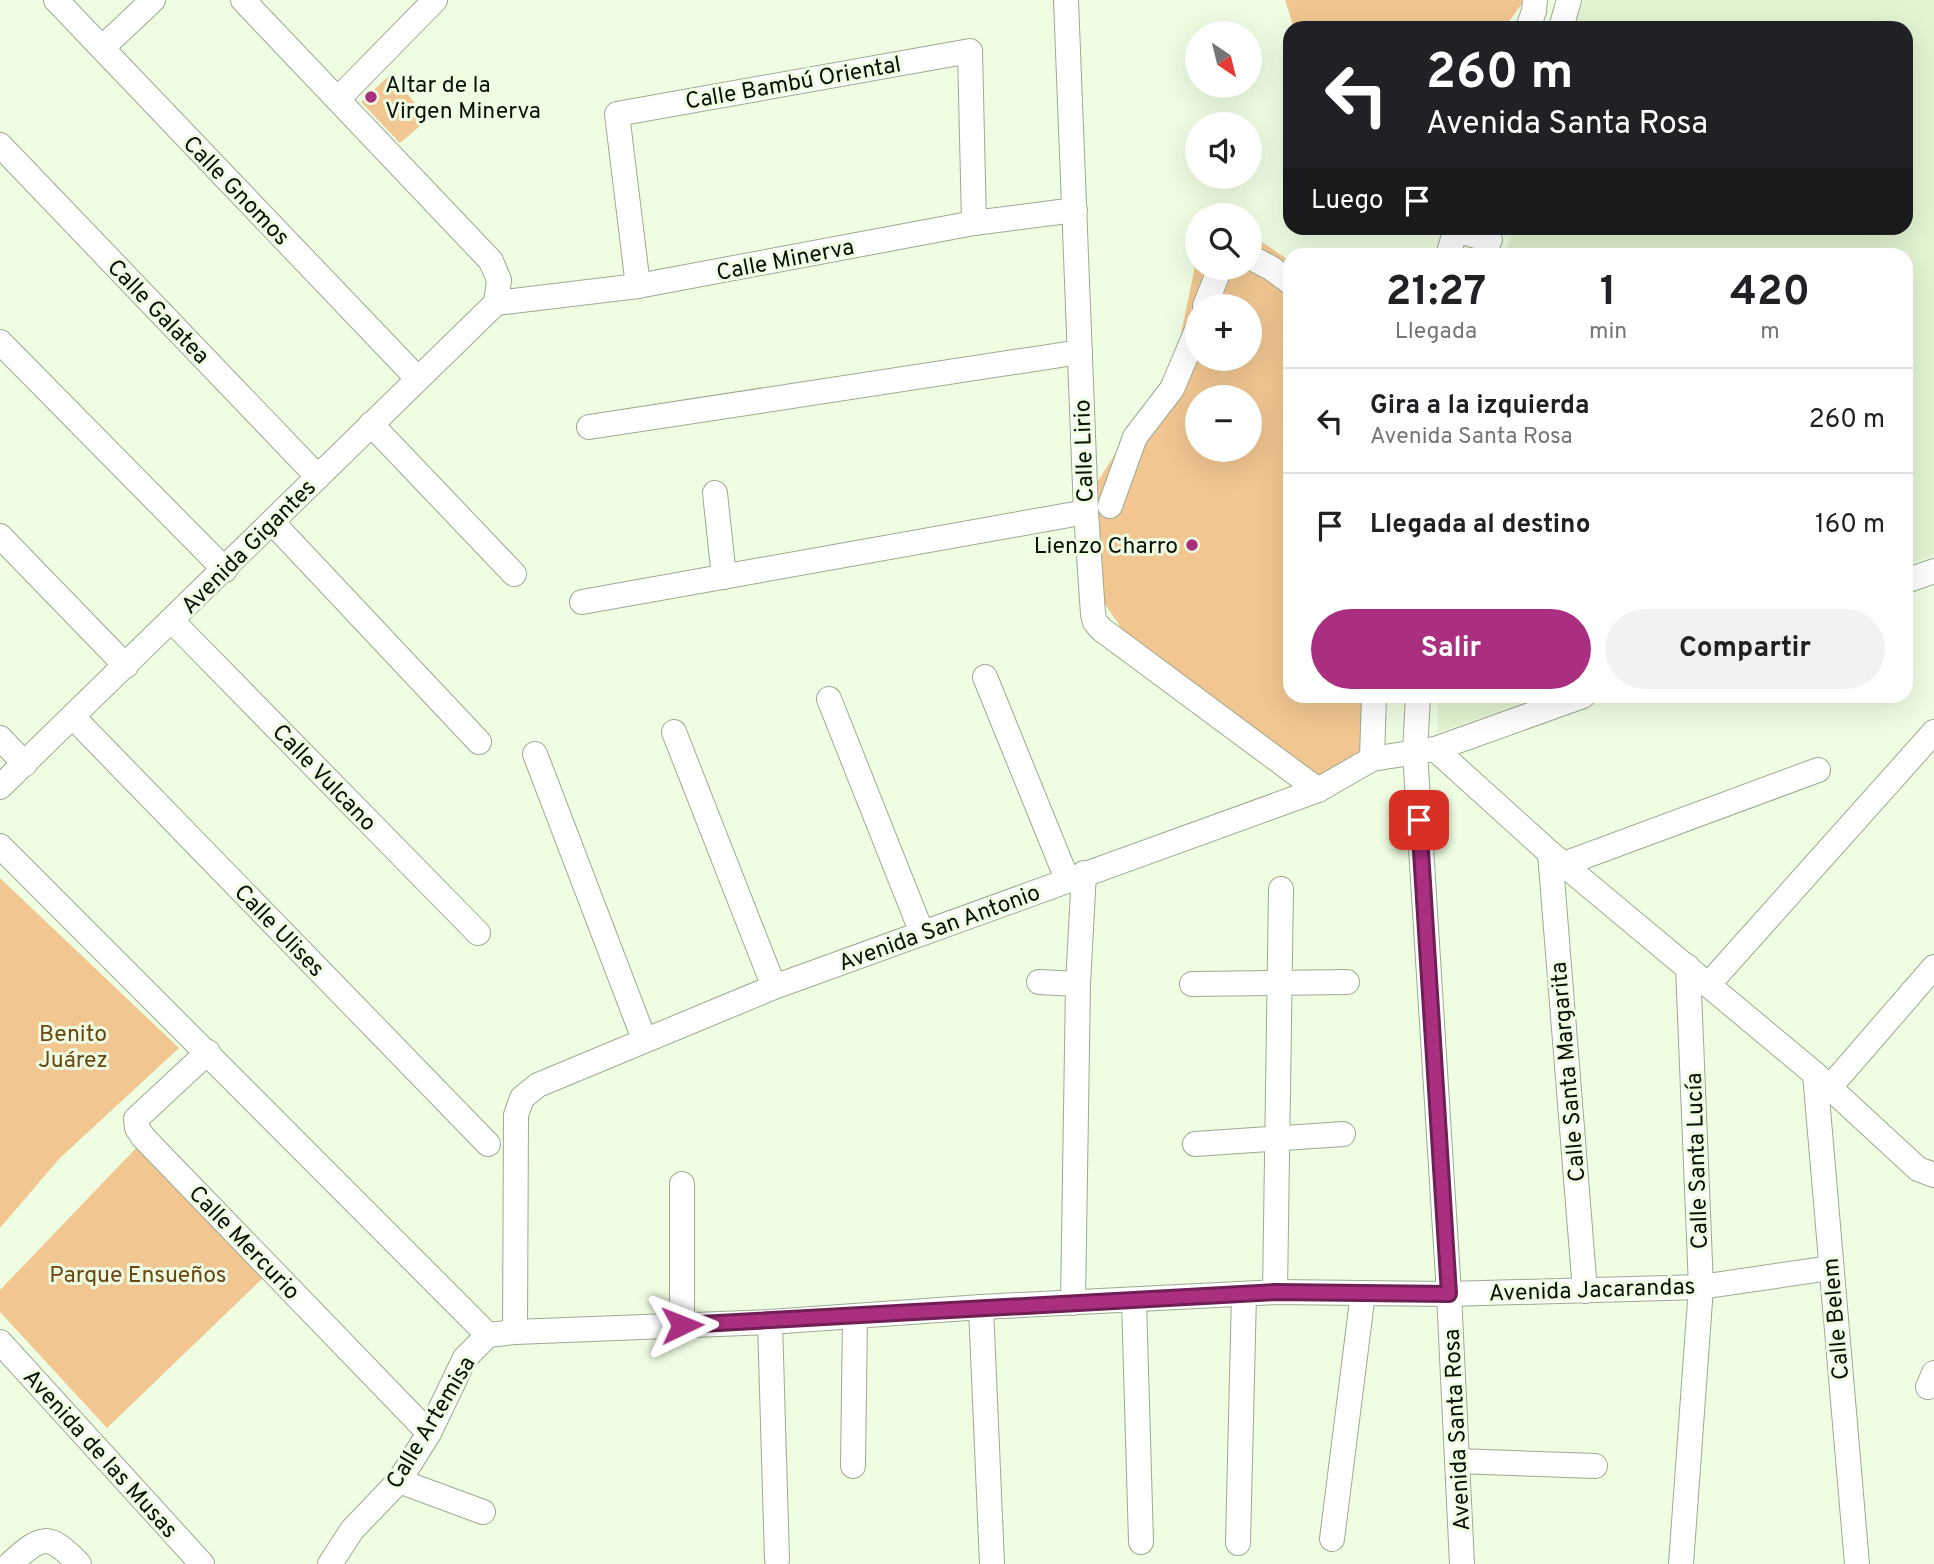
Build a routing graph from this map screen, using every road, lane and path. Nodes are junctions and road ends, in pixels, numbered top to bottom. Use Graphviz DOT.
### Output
graph roads {
  1 [pos="56,0"];
  2 [pos="153,0"];
  3 [pos="243,0"];
  4 [pos="1066,0"];
  5 [pos="1535,0"];
  6 [pos="1569,0"];
  7 [pos="430,2"];
  8 [pos="1531,21"];
  9 [pos="1563,21"];
  10 [pos="102,48"];
  11 [pos="338,98"];
  12 [pos="0,145"];
  13 [pos="1074,211"];
  14 [pos="974,223"];
  15 [pos="1472,235"];
  16 [pos="1490,241"];
  17 [pos="1262,263"];
  18 [pos="1283,277"];
  19 [pos="638,286"];
  20 [pos="496,303"];
  21 [pos="0,342"];
  22 [pos="1080,352"];
  23 [pos="1185,358"];
  24 [pos="418,379"];
  25 [pos="371,424"];
  26 [pos="589,427"];
  27 [pos="318,477"];
  28 [pos="715,493"];
  29 [pos="1110,506"];
  30 [pos="1086,512"];
  31 [pos="272,522"];
  32 [pos="0,536"];
  33 [pos="225,570"];
  34 [pos="1934,571"];
  35 [pos="514,574"];
  36 [pos="724,577"];
  37 [pos="1913,578"];
  38 [pos="582,602"];
  39 [pos="172,621"];
  40 [pos="126,666"];
  41 [pos="985,677"];
  42 [pos="829,699"];
  43 [pos="1374,703"];
  44 [pos="1419,703"];
  45 [pos="1563,703"];
  46 [pos="73,717"];
  47 [pos="674,732"];
  48 [pos="1934,733"];
  49 [pos="0,738"];
  50 [pos="479,742"];
  51 [pos="1425,750"];
  52 [pos="535,754"];
  53 [pos="1372,759"];
  54 [pos="24,764"];
  55 [pos="1818,771"];
  56 [pos="0,787"];
  57 [pos="1318,790"];
  58 [pos="0,846"];
  59 [pos="1557,858"];
  60 [pos="1075,876"];
  61 [pos="1281,889"];
  62 [pos="478,933"];
  63 [pos="922,933"];
  64 [pos="1688,967"];
  65 [pos="1934,967"];
  66 [pos="1039,982"];
  67 [pos="1347,982"];
  68 [pos="1279,983"];
  69 [pos="1078,984"];
  70 [pos="1192,984"];
  71 [pos="1708,985"];
  72 [pos="774,987"];
  73 [pos="644,1039"];
  74 [pos="208,1052"];
  75 [pos="1823,1081"];
  76 [pos="1343,1135"];
  77 [pos="1277,1139"];
  78 [pos="1195,1143"];
  79 [pos="488,1144"];
  80 [pos="1934,1175"];
  81 [pos="682,1184"];
  82 [pos="1830,1268"];
  83 [pos="1701,1287"];
  84 [pos="1585,1291"];
  85 [pos="1275,1292"];
  86 [pos="1363,1293"];
  87 [pos="1244,1294"];
  88 [pos="1449,1294"];
  89 [pos="1134,1301"];
  90 [pos="1073,1303"];
  91 [pos="981,1307"];
  92 [pos="855,1316"];
  93 [pos="770,1322"];
  94 [pos="682,1325"];
  95 [pos="515,1332"];
  96 [pos="488,1335"];
  97 [pos="0,1342"];
  98 [pos="429,1433"];
  99 [pos="1457,1461"];
  100 [pos="853,1466"];
  101 [pos="1595,1466"];
  102 [pos="399,1480"];
  103 [pos="483,1512"];
  104 [pos="1332,1539"];
  105 [pos="1141,1542"];
  106 [pos="1238,1543"];
  107 [pos="777,1559"];
  108 [pos="10,1564"];
  109 [pos="79,1564"];
  110 [pos="202,1564"];
  111 [pos="330,1564"];
  112 [pos="992,1564"];
  113 [pos="1462,1564"];
  114 [pos="1681,1564"];
  115 [pos="1857,1564"];
  1 -- 10 [label="street, Calle Gnomos"];
  2 -- 10 [label="street"];
  3 -- 11 [label="street"];
  4 -- 13 [label="street, Calle Lirio"];
  5 -- 8 [label="street"];
  6 -- 9 [label="street"];
  7 -- 11 [label="street"];
  10 -- 24 [label="street, Calle Gnomos"];
  11 -- 20 [label="street"];
  12 -- 27 [label="street, Calle Galatea"];
  13 -- 14 [label="street, Calle Minerva"];
  13 -- 22 [label="street, Calle Lirio"];
  14 -- 19 [label="street, Calle Minerva"];
  14 -- 19 [label="street, Calle Bambú Oriental"];
  15 -- 16 [label="street"];
  17 -- 18 [label="street"];
  19 -- 20 [label="street, Calle Minerva"];
  20 -- 24 [label="street, Avenida Gigantes"];
  21 -- 33 [label="street"];
  22 -- 26 [label="street"];
  22 -- 30 [label="street, Calle Lirio"];
  23 -- 29 [label="street"];
  24 -- 25 [label="street, Avenida Gigantes"];
  25 -- 27 [label="street, Avenida Gigantes"];
  25 -- 35 [label="street"];
  27 -- 31 [label="street, Avenida Gigantes"];
  28 -- 36 [label="street"];
  30 -- 36 [label="street"];
  30 -- 57 [label="street, Calle Lirio"];
  31 -- 33 [label="street, Avenida Gigantes"];
  31 -- 50 [label="street"];
  32 -- 40 [label="street"];
  33 -- 39 [label="street, Avenida Gigantes"];
  34 -- 37 [label="street"];
  36 -- 38 [label="street"];
  39 -- 40 [label="street, Avenida Gigantes"];
  39 -- 62 [label="street, Calle Vulcano"];
  40 -- 46 [label="street, Avenida Gigantes"];
  41 -- 60 [label="street"];
  42 -- 63 [label="street"];
  43 -- 53 [label="street"];
  44 -- 51 [label="street, Avenida Santa Rosa"];
  45 -- 51 [label="street, Avenida San Antonio"];
  46 -- 54 [label="street, Avenida Gigantes"];
  46 -- 79 [label="street, Calle Ulises"];
  47 -- 72 [label="street"];
  48 -- 71 [label="street"];
  49 -- 54 [label="street"];
  51 -- 53 [label="street, Avenida San Antonio"];
  51 -- 59 [label="street"];
  51 -- 88 [label="street, Avenida Santa Rosa"];
  52 -- 73 [label="street"];
  53 -- 57 [label="street, Avenida San Antonio"];
  54 -- 56 [label="street, Avenida Gigantes"];
  55 -- 59 [label="street"];
  57 -- 60 [label="street, Avenida San Antonio"];
  58 -- 74 [label="street"];
  59 -- 64 [label="street"];
  59 -- 84 [label="street, Calle Santa Margarita"];
  60 -- 63 [label="street, Avenida San Antonio"];
  60 -- 69 [label="street"];
  61 -- 68 [label="street"];
  63 -- 72 [label="street, Avenida San Antonio"];
  64 -- 71 [label="street"];
  64 -- 83 [label="street, Calle Santa Lucía"];
  65 -- 75 [label="street"];
  66 -- 69 [label="street"];
  67 -- 68 [label="street"];
  68 -- 70 [label="street"];
  68 -- 77 [label="street"];
  69 -- 90 [label="street"];
  71 -- 75 [label="street"];
  72 -- 73 [label="street, Avenida San Antonio"];
  73 -- 95 [label="street, Avenida San Antonio"];
  74 -- 96 [label="street"];
  74 -- 98 [label="street, Calle Mercurio"];
  75 -- 80 [label="street"];
  75 -- 82 [label="street, Calle Belem"];
  76 -- 77 [label="street"];
  77 -- 78 [label="street"];
  77 -- 85 [label="street"];
  81 -- 94 [label="street"];
  82 -- 83 [label="street, Avenida Jacarandas"];
  82 -- 115 [label="street, Calle Belem"];
  83 -- 84 [label="street, Avenida Jacarandas"];
  83 -- 114 [label="street, Calle Santa Lucía"];
  84 -- 88 [label="street, Avenida Jacarandas"];
  85 -- 86 [label="street, Avenida Jacarandas"];
  85 -- 87 [label="street, Avenida Jacarandas"];
  86 -- 88 [label="street, Avenida Jacarandas"];
  86 -- 104 [label="street"];
  87 -- 89 [label="street, Avenida Jacarandas"];
  87 -- 106 [label="street"];
  88 -- 99 [label="street, Avenida Santa Rosa"];
  89 -- 90 [label="street, Avenida Jacarandas"];
  89 -- 105 [label="street"];
  90 -- 91 [label="street, Avenida Jacarandas"];
  91 -- 92 [label="street, Avenida Jacarandas"];
  91 -- 112 [label="street"];
  92 -- 93 [label="street, Avenida Jacarandas"];
  92 -- 100 [label="street"];
  93 -- 94 [label="street, Avenida Jacarandas"];
  93 -- 107 [label="street"];
  94 -- 95 [label="street, Avenida Jacarandas"];
  95 -- 96 [label="street, Calle Artemisa"];
  96 -- 98 [label="street, Calle Artemisa"];
  97 -- 110 [label="street, Avenida de las Musas"];
  98 -- 102 [label="street, Calle Artemisa"];
  99 -- 101 [label="street"];
  99 -- 113 [label="street, Avenida Santa Rosa"];
  102 -- 103 [label="street"];
  102 -- 111 [label="street, Calle Artemisa"];
  108 -- 109 [label="street"];
}
